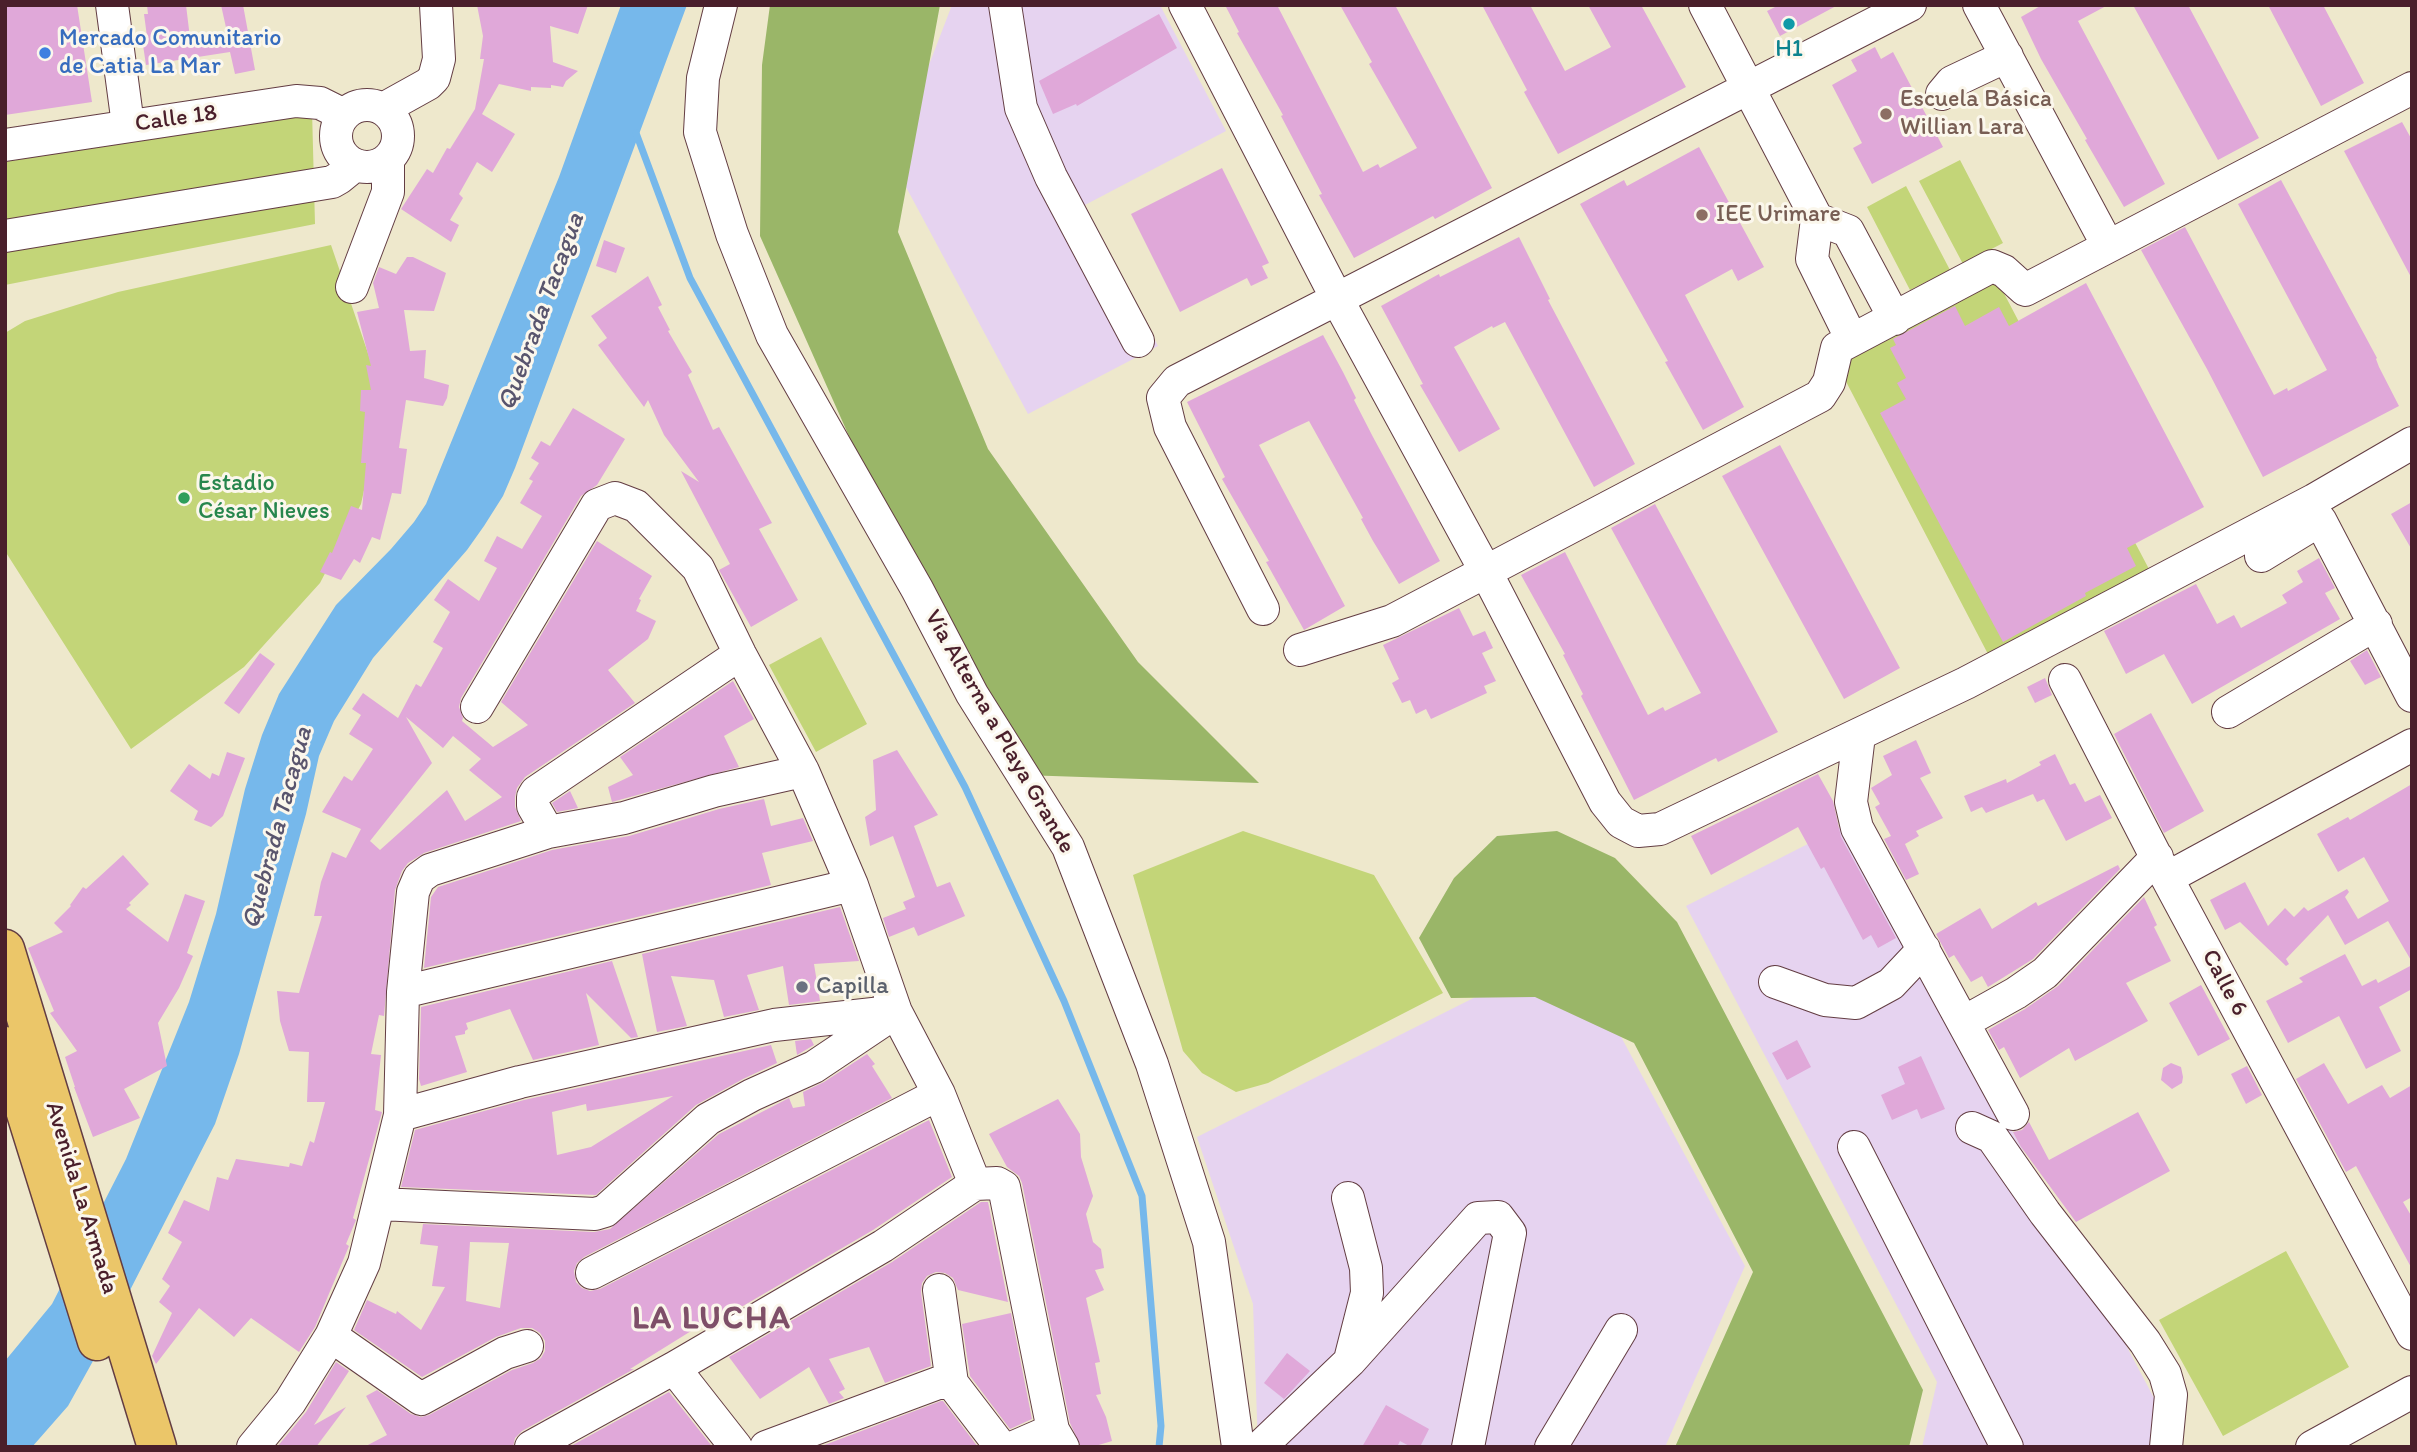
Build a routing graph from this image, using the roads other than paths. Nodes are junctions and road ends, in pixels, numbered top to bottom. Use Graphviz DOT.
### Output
graph roads {
  1 [pos="112,5"];
  2 [pos="436,5"];
  3 [pos="721,5"];
  4 [pos="1005,5"];
  5 [pos="1185,5"];
  6 [pos="1704,5"];
  7 [pos="1910,5"];
  8 [pos="1979,5"];
  9 [pos="2007,57"];
  10 [pos="1747,88"];
  11 [pos="2412,89"];
  12 [pos="1942,94"];
  13 [pos="383,109"];
  14 [pos="344,115"];
  15 [pos="128,125"];
  16 [pos="5,145"];
  17 [pos="388,160"];
  18 [pos="355,165"];
  19 [pos="1817,219"];
  20 [pos="5,236"];
  21 [pos="2108,246"];
  22 [pos="352,287"];
  23 [pos="1338,299"];
  24 [pos="1895,318"];
  25 [pos="1852,340"];
  26 [pos="1138,341"];
  27 [pos="2412,443"];
  28 [pos="2261,556"];
  29 [pos="1485,570"];
  30 [pos="1263,609"];
  31 [pos="2376,624"];
  32 [pos="1300,650"];
  33 [pos="740,654"];
  34 [pos="2065,680"];
  35 [pos="2412,696"];
  36 [pos="477,707"];
  37 [pos="2228,712"];
  38 [pos="1859,735"];
  39 [pos="2412,745"];
  40 [pos="803,771"];
  41 [pos="548,832"];
  42 [pos="2162,867"];
  43 [pos="852,886"];
  44 [pos="5,949"];
  45 [pos="1924,949"];
  46 [pos="1775,982"];
  47 [pos="403,992"];
  48 [pos="896,1012"];
  49 [pos="1964,1022"];
  50 [pos="5,1046"];
  51 [pos="939,1094"];
  52 [pos="2013,1114"];
  53 [pos="400,1115"];
  54 [pos="1972,1128"];
  55 [pos="1854,1147"];
  56 [pos="975,1184"];
  57 [pos="1348,1198"];
  58 [pos="380,1204"];
  59 [pos="605,1211"];
  60 [pos="625,1258"];
  61 [pos="592,1273"];
  62 [pos="939,1290"];
  63 [pos="1621,1331"];
  64 [pos="2412,1334"];
  65 [pos="331,1336"];
  66 [pos="527,1346"];
  67 [pos="1350,1361"];
  68 [pos="674,1368"];
  69 [pos="952,1382"];
  70 [pos="2412,1392"];
  71 [pos="1058,1438"];
  72 [pos="130,1447"];
  73 [pos="157,1447"];
  74 [pos="253,1447"];
  75 [pos="531,1447"];
  76 [pos="736,1447"];
  77 [pos="766,1447"];
  78 [pos="1001,1447"];
  79 [pos="1014,1447"];
  80 [pos="1238,1447"];
  81 [pos="1260,1447"];
  82 [pos="1468,1447"];
  83 [pos="1551,1447"];
  84 [pos="2007,1447"];
  85 [pos="2166,1447"];
  86 [pos="2312,1447"];
  1 -- 15 [label="street"];
  2 -- 13 [label="street"];
  3 -- 80 [label="street, Vía Alterna a Playa Grande"];
  4 -- 26 [label="street"];
  5 -- 23 [label="street"];
  6 -- 10 [label="street"];
  7 -- 10 [label="street"];
  8 -- 9 [label="street"];
  9 -- 12 [label="street"];
  9 -- 21 [label="street"];
  10 -- 19 [label="street"];
  10 -- 23 [label="street"];
  11 -- 21 [label="street"];
  13 -- 14 [label="street"];
  13 -- 17 [label="street"];
  14 -- 15 [label="street, Calle 18"];
  14 -- 18 [label="street"];
  15 -- 16 [label="street, Calle 18"];
  17 -- 18 [label="street"];
  17 -- 22 [label="street"];
  18 -- 20 [label="street"];
  19 -- 24 [label="street"];
  19 -- 25 [label="street"];
  21 -- 24 [label="street"];
  23 -- 29 [label="street"];
  23 -- 30 [label="street"];
  24 -- 25 [label="street"];
  25 -- 29 [label="street"];
  27 -- 38 [label="street"];
  28 -- 31 [label="street"];
  29 -- 32 [label="street"];
  29 -- 38 [label="street"];
  31 -- 35 [label="street"];
  31 -- 37 [label="street"];
  33 -- 36 [label="street"];
  33 -- 40 [label="street"];
  33 -- 41 [label="street"];
  34 -- 42 [label="street, Calle 6"];
  38 -- 45 [label="street"];
  39 -- 42 [label="street"];
  40 -- 41 [label="street"];
  40 -- 43 [label="street"];
  41 -- 47 [label="street"];
  42 -- 49 [label="street"];
  42 -- 64 [label="street, Calle 6"];
  43 -- 47 [label="street"];
  43 -- 48 [label="street"];
  44 -- 73 [label="main road, Avenida La Armada"];
  45 -- 46 [label="street"];
  45 -- 49 [label="street"];
  47 -- 53 [label="street"];
  48 -- 51 [label="street"];
  48 -- 53 [label="street"];
  48 -- 59 [label="street"];
  49 -- 52 [label="street"];
  50 -- 72 [label="main road, Avenida La Armada"];
  51 -- 56 [label="street"];
  51 -- 60 [label="street"];
  53 -- 58 [label="street"];
  54 -- 85 [label="street"];
  55 -- 84 [label="street"];
  56 -- 68 [label="street"];
  56 -- 71 [label="street"];
  57 -- 67 [label="street"];
  58 -- 59 [label="street"];
  58 -- 65 [label="street"];
  59 -- 60 [label="street"];
  60 -- 61 [label="street"];
  62 -- 69 [label="street"];
  63 -- 83 [label="street"];
  65 -- 66 [label="street"];
  65 -- 74 [label="street"];
  67 -- 81 [label="street"];
  67 -- 82 [label="street"];
  68 -- 75 [label="street"];
  68 -- 76 [label="street"];
  69 -- 77 [label="street"];
  69 -- 78 [label="street"];
  70 -- 86 [label="street"];
  71 -- 79 [label="street"];
}
